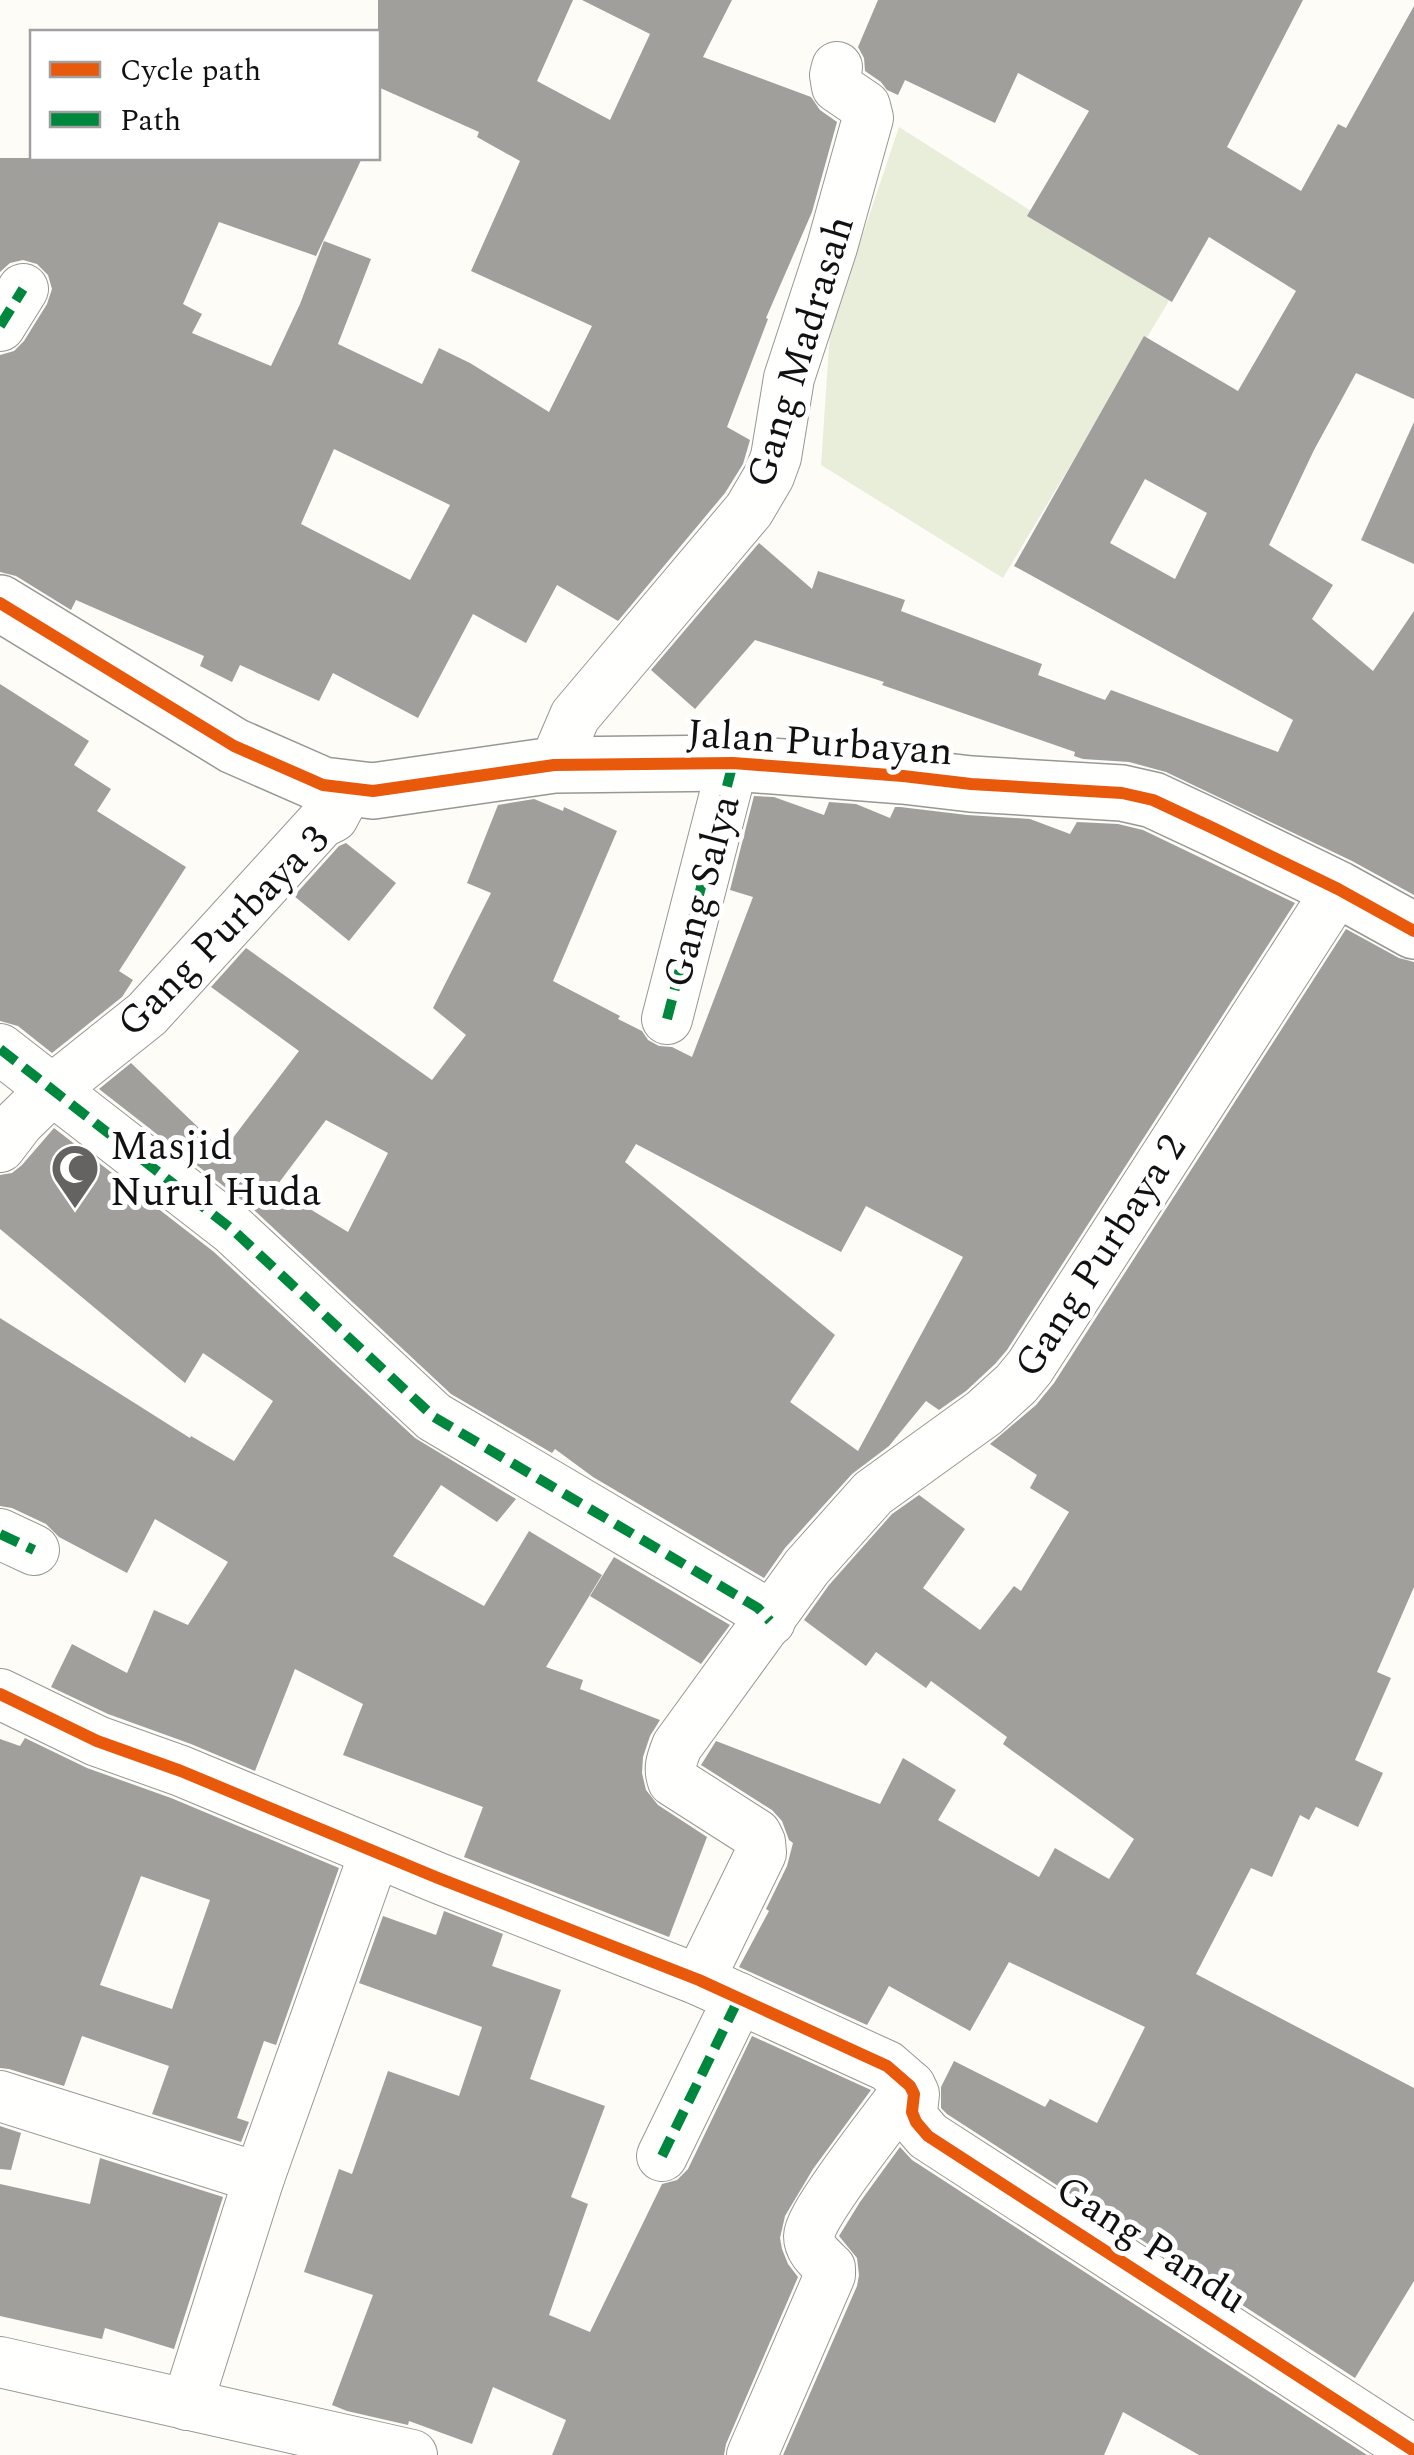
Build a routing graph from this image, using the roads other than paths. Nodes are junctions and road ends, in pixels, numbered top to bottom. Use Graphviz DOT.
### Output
graph roads {
  1 [pos="836,67"];
  2 [pos="0,603"];
  3 [pos="733,762"];
  4 [pos="554,765"];
  5 [pos="348,789"];
  6 [pos="1338,889"];
  7 [pos="1414,931"];
  8 [pos="667,1018"];
  9 [pos="0,1049"];
  10 [pos="53,1088"];
  11 [pos="0,1146"];
  12 [pos="770,1621"];
  13 [pos="0,1694"];
  14 [pos="375,1852"];
  15 [pos="719,1989"];
  16 [pos="899,2076"];
  17 [pos="0,2096"];
  18 [pos="662,2156"];
  19 [pos="259,2178"];
  20 [pos="0,2362"];
  21 [pos="187,2405"];
  22 [pos="1414,2451"];
  23 [pos="412,2455"];
  24 [pos="752,2455"];
  1 -- 4 [label="street, Gang Madrasah"];
  2 -- 5 [label="street, Jalan Purbayan"];
  3 -- 4 [label="street, Jalan Purbayan"];
  3 -- 6 [label="street, Jalan Purbayan"];
  3 -- 8 [label="street, Gang Salya"];
  4 -- 5 [label="street, Jalan Purbayan"];
  5 -- 10 [label="street, Gang Purbaya 3"];
  6 -- 7 [label="street, Jalan Purbayan"];
  6 -- 12 [label="street, Gang Purbaya 2"];
  9 -- 10 [label="street"];
  10 -- 11 [label="street, Gang Purbaya 3"];
  10 -- 12 [label="street"];
  12 -- 15 [label="street, Gang Purbaya 2"];
  13 -- 14 [label="street"];
  14 -- 15 [label="street"];
  14 -- 19 [label="street"];
  15 -- 16 [label="street"];
  15 -- 18 [label="street"];
  16 -- 22 [label="street, Gang Pandu"];
  16 -- 24 [label="street"];
  17 -- 19 [label="street"];
  19 -- 21 [label="street"];
  20 -- 21 [label="street"];
  21 -- 23 [label="street"];
}
